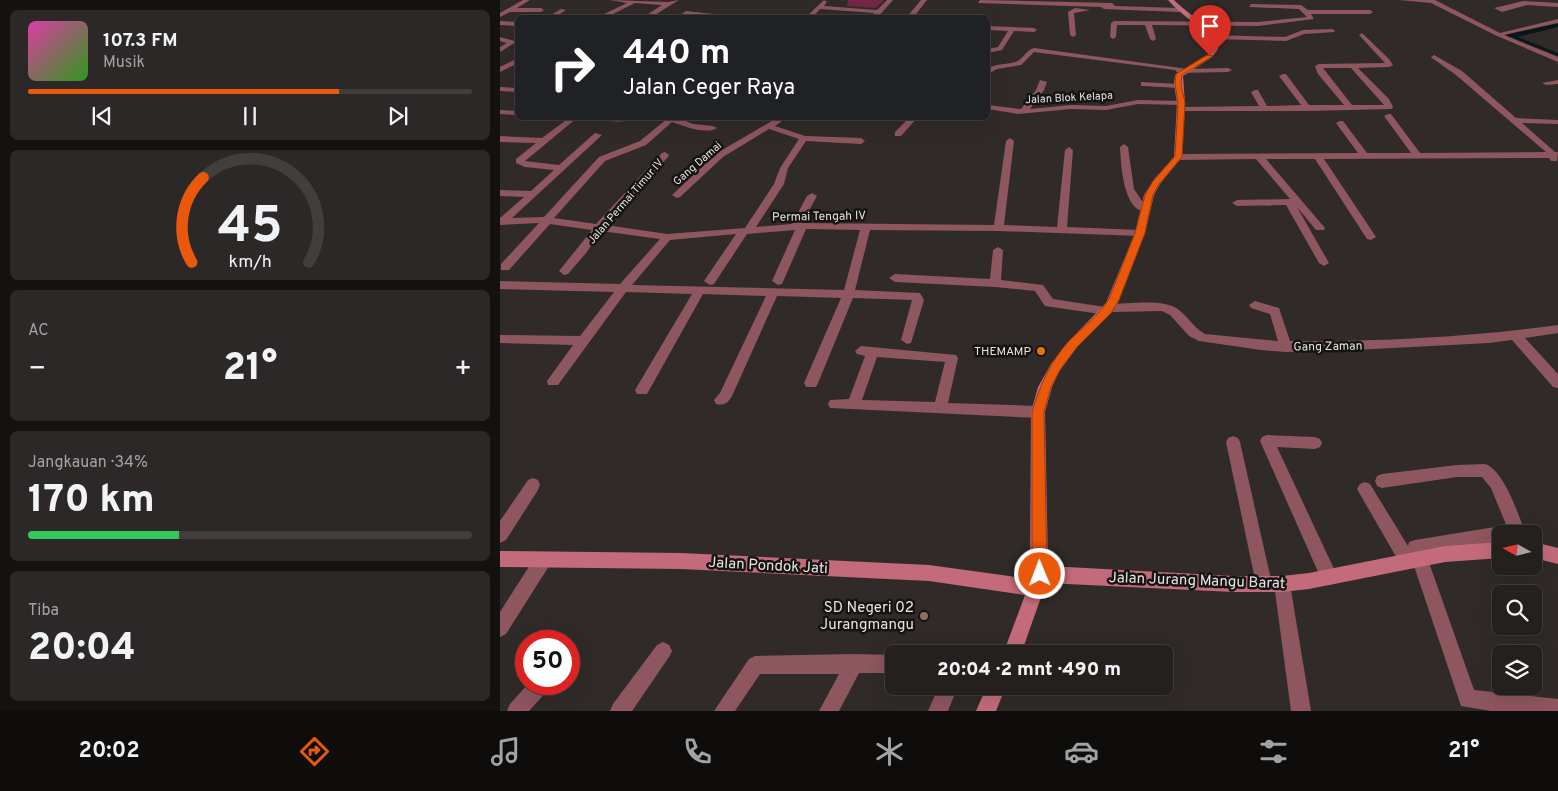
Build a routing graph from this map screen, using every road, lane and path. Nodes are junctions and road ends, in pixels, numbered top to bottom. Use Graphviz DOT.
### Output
graph roads {
  1 [pos="527,0"];
  2 [pos="613,0"];
  3 [pos="676,0"];
  4 [pos="826,0"];
  5 [pos="890,0"];
  6 [pos="924,0"];
  7 [pos="1172,0"];
  8 [pos="1402,0"];
  9 [pos="1011,1"];
  10 [pos="1431,1"];
  11 [pos="634,2"];
  12 [pos="980,2"];
  13 [pos="1527,3"];
  14 [pos="1553,3"];
  15 [pos="667,4"];
  16 [pos="819,7"];
  17 [pos="1110,7"];
  18 [pos="1133,9"];
  19 [pos="510,10"];
  20 [pos="541,10"];
  21 [pos="563,10"];
  22 [pos="1179,10"];
  23 [pos="879,12"];
  24 [pos="1308,12"];
  25 [pos="1370,12"];
  26 [pos="1256,13"];
  27 [pos="500,15"];
  28 [pos="555,15"];
  29 [pos="605,15"];
  30 [pos="650,15"];
  31 [pos="811,15"];
  32 [pos="876,15"];
  33 [pos="912,15"];
  34 [pos="1481,16"];
  35 [pos="1135,17"];
  36 [pos="1262,18"];
  37 [pos="1465,18"];
  38 [pos="1558,21"];
  39 [pos="500,23"];
  40 [pos="1148,23"];
  41 [pos="1268,23"];
  42 [pos="515,24"];
  43 [pos="1198,24"];
  44 [pos="990,28"];
  45 [pos="1012,29"];
  46 [pos="1558,29"];
  47 [pos="1034,30"];
  48 [pos="1333,31"];
  49 [pos="1503,33"];
  50 [pos="1073,35"];
  51 [pos="1362,36"];
  52 [pos="1113,37"];
  53 [pos="1212,37"];
  54 [pos="500,39"];
  55 [pos="1153,39"];
  56 [pos="500,50"];
  57 [pos="990,51"];
  58 [pos="1558,52"];
  59 [pos="1434,57"];
  60 [pos="1558,60"];
  61 [pos="515,62"];
  62 [pos="1353,66"];
  63 [pos="501,70"];
  64 [pos="515,70"];
  65 [pos="990,70"];
  66 [pos="1228,70"];
  67 [pos="1185,71"];
  68 [pos="1283,76"];
  69 [pos="1043,82"];
  70 [pos="1558,82"];
  71 [pos="1546,83"];
  72 [pos="1144,84"];
  73 [pos="1178,86"];
  74 [pos="500,89"];
  75 [pos="515,90"];
  76 [pos="1255,92"];
  77 [pos="1076,98"];
  78 [pos="1181,106"];
  79 [pos="990,107"];
  80 [pos="1071,107"];
  81 [pos="1350,108"];
  82 [pos="1265,109"];
  83 [pos="1308,109"];
  84 [pos="1024,111"];
  85 [pos="500,112"];
  86 [pos="515,113"];
  87 [pos="1388,116"];
  88 [pos="570,120"];
  89 [pos="670,120"];
  90 [pos="678,120"];
  91 [pos="775,120"];
  92 [pos="911,120"];
  93 [pos="1514,120"];
  94 [pos="1555,121"];
  95 [pos="1340,124"];
  96 [pos="713,128"];
  97 [pos="898,134"];
  98 [pos="598,135"];
  99 [pos="804,138"];
  100 [pos="500,139"];
  101 [pos="544,141"];
  102 [pos="860,141"];
  103 [pos="1010,141"];
  104 [pos="1124,147"];
  105 [pos="1069,150"];
  106 [pos="665,155"];
  107 [pos="1364,155"];
  108 [pos="1417,155"];
  109 [pos="1554,155"];
  110 [pos="1178,157"];
  111 [pos="1259,157"];
  112 [pos="1318,157"];
  113 [pos="1558,162"];
  114 [pos="560,168"];
  115 [pos="500,193"];
  116 [pos="532,194"];
  117 [pos="678,194"];
  118 [pos="812,196"];
  119 [pos="1293,202"];
  120 [pos="1237,203"];
  121 [pos="1146,209"];
  122 [pos="546,220"];
  123 [pos="501,222"];
  124 [pos="799,227"];
  125 [pos="866,227"];
  126 [pos="598,228"];
  127 [pos="999,228"];
  128 [pos="1320,228"];
  129 [pos="1062,230"];
  130 [pos="746,231"];
  131 [pos="1140,233"];
  132 [pos="667,237"];
  133 [pos="1371,237"];
  134 [pos="998,250"];
  135 [pos="1324,263"];
  136 [pos="505,267"];
  137 [pos="564,271"];
  138 [pos="895,278"];
  139 [pos="710,281"];
  140 [pos="995,283"];
  141 [pos="500,285"];
  142 [pos="775,287"];
  143 [pos="623,288"];
  144 [pos="699,291"];
  145 [pos="849,291"];
  146 [pos="1255,305"];
  147 [pos="1111,306"];
  148 [pos="1558,330"];
  149 [pos="1515,335"];
  150 [pos="500,339"];
  151 [pos="907,340"];
  152 [pos="584,341"];
  153 [pos="1286,347"];
  154 [pos="553,381"];
  155 [pos="811,383"];
  156 [pos="1558,383"];
  157 [pos="642,390"];
  158 [pos="721,400"];
  159 [pos="835,404"];
  160 [pos="853,405"];
  161 [pos="940,408"];
  162 [pos="1038,412"];
  163 [pos="1233,442"];
  164 [pos="1315,443"];
  165 [pos="1382,481"];
  166 [pos="533,484"];
  167 [pos="1364,489"];
  168 [pos="1508,525"];
  169 [pos="500,535"];
  170 [pos="1492,537"];
  171 [pos="1492,551"];
  172 [pos="1542,552"];
  173 [pos="1414,556"];
  174 [pos="1558,556"];
  175 [pos="500,559"];
  176 [pos="543,560"];
  177 [pos="1329,577"];
  178 [pos="1038,581"];
  179 [pos="1273,584"];
  180 [pos="500,628"];
  181 [pos="1016,645"];
  182 [pos="663,651"];
  183 [pos="855,664"];
  184 [pos="885,664"];
  185 [pos="531,695"];
  186 [pos="945,695"];
  187 [pos="991,695"];
  188 [pos="1558,710"];
  189 [pos="517,711"];
  190 [pos="620,711"];
  191 [pos="724,711"];
  192 [pos="830,711"];
  193 [pos="938,711"];
  194 [pos="986,711"];
  195 [pos="1301,711"];
  1 -- 19 [label="street"];
  2 -- 11 [label="street"];
  3 -- 15 [label="street"];
  4 -- 16 [label="street"];
  5 -- 23 [label="street"];
  6 -- 33 [label="street"];
  7 -- 22 [label="main road"];
  8 -- 10 [label="street"];
  9 -- 12 [label="street"];
  9 -- 17 [label="street"];
  10 -- 37 [label="street"];
  11 -- 15 [label="street"];
  11 -- 29 [label="street"];
  13 -- 14 [label="street"];
  15 -- 30 [label="street"];
  16 -- 23 [label="street"];
  16 -- 31 [label="street"];
  17 -- 18 [label="street"];
  17 -- 50 [label="street"];
  18 -- 22 [label="street"];
  18 -- 35 [label="street"];
  19 -- 20 [label="street"];
  19 -- 27 [label="street"];
  21 -- 28 [label="street"];
  22 -- 43 [label="main road"];
  23 -- 32 [label="street"];
  24 -- 25 [label="street"];
  24 -- 26 [label="street"];
  24 -- 41 [label="street"];
  34 -- 37 [label="street"];
  36 -- 41 [label="street"];
  37 -- 60 [label="street"];
  38 -- 49 [label="street"];
  39 -- 42 [label="street"];
  40 -- 43 [label="street"];
  40 -- 52 [label="street"];
  40 -- 55 [label="street"];
  41 -- 43 [label="street"];
  43 -- 53 [label="main road"];
  44 -- 45 [label="street"];
  45 -- 47 [label="street"];
  45 -- 57 [label="street"];
  46 -- 58 [label="street"];
  48 -- 53 [label="street"];
  51 -- 62 [label="street"];
  53 -- 67 [label="main road"];
  54 -- 56 [label="street"];
  59 -- 93 [label="street"];
  61 -- 63 [label="street"];
  62 -- 81 [label="street"];
  62 -- 81 [label="street, Jalan Blok Kelapa"];
  63 -- 64 [label="street"];
  65 -- 67 [label="street"];
  66 -- 67 [label="street"];
  67 -- 73 [label="main road"];
  68 -- 83 [label="street"];
  69 -- 84 [label="street"];
  70 -- 71 [label="street"];
  72 -- 73 [label="street"];
  73 -- 78 [label="main road"];
  74 -- 75 [label="street"];
  76 -- 82 [label="street"];
  77 -- 80 [label="street"];
  78 -- 80 [label="street, Jalan Blok Kelapa"];
  78 -- 82 [label="street, Jalan Blok Kelapa"];
  78 -- 110 [label="main road"];
  79 -- 84 [label="street, Jalan Blok Kelapa"];
  80 -- 84 [label="street, Jalan Blok Kelapa"];
  81 -- 83 [label="street, Jalan Blok Kelapa"];
  82 -- 83 [label="street, Jalan Blok Kelapa"];
  85 -- 86 [label="street"];
  87 -- 108 [label="street"];
  88 -- 101 [label="street"];
  89 -- 122 [label="street"];
  90 -- 96 [label="street"];
  91 -- 99 [label="street"];
  91 -- 117 [label="street, Gang Damai"];
  92 -- 97 [label="street"];
  93 -- 94 [label="street"];
  93 -- 109 [label="street"];
  95 -- 107 [label="street"];
  98 -- 114 [label="street"];
  99 -- 102 [label="street"];
  99 -- 130 [label="street"];
  100 -- 101 [label="street"];
  101 -- 114 [label="street"];
  103 -- 127 [label="street"];
  104 -- 121 [label="street"];
  105 -- 129 [label="street"];
  106 -- 126 [label="street, Jalan Permai Timur IV"];
  107 -- 108 [label="street"];
  107 -- 112 [label="street"];
  108 -- 109 [label="street"];
  109 -- 113 [label="street"];
  110 -- 111 [label="street"];
  110 -- 121 [label="main road"];
  111 -- 112 [label="street"];
  111 -- 119 [label="street"];
  112 -- 133 [label="street"];
  114 -- 116 [label="street"];
  115 -- 116 [label="street"];
  116 -- 123 [label="street"];
  118 -- 124 [label="street"];
  119 -- 120 [label="street"];
  119 -- 128 [label="street"];
  119 -- 135 [label="street"];
  121 -- 131 [label="main road"];
  122 -- 123 [label="street, Permai Tengah IV"];
  122 -- 126 [label="street, Permai Tengah IV"];
  122 -- 136 [label="street"];
  124 -- 125 [label="street, Permai Tengah IV"];
  124 -- 130 [label="street, Permai Tengah IV"];
  124 -- 142 [label="street"];
  125 -- 127 [label="street, Permai Tengah IV"];
  125 -- 145 [label="street"];
  126 -- 132 [label="street, Permai Tengah IV"];
  126 -- 137 [label="street, Jalan Permai Timur IV"];
  127 -- 129 [label="street, Permai Tengah IV"];
  129 -- 131 [label="street, Permai Tengah IV"];
  130 -- 132 [label="street, Permai Tengah IV"];
  130 -- 139 [label="street"];
  131 -- 147 [label="main road"];
  132 -- 143 [label="street"];
  134 -- 140 [label="street"];
  138 -- 140 [label="street, Gang Zaman"];
  140 -- 147 [label="street, Gang Zaman"];
  141 -- 143 [label="street"];
  142 -- 144 [label="street"];
  142 -- 145 [label="street"];
  142 -- 158 [label="street"];
  143 -- 144 [label="street"];
  143 -- 152 [label="street"];
  144 -- 157 [label="street"];
  145 -- 151 [label="street"];
  145 -- 155 [label="street"];
  146 -- 153 [label="street"];
  147 -- 153 [label="street, Gang Zaman"];
  147 -- 162 [label="main road"];
  148 -- 149 [label="street, Gang Zaman"];
  149 -- 153 [label="street, Gang Zaman"];
  149 -- 156 [label="street"];
  150 -- 152 [label="street"];
  152 -- 154 [label="street"];
  159 -- 160 [label="street"];
  160 -- 161 [label="street"];
  160 -- 161 [label="street"];
  161 -- 162 [label="street"];
  162 -- 178 [label="main road"];
  163 -- 179 [label="street"];
  164 -- 177 [label="street"];
  165 -- 168 [label="street"];
  166 -- 169 [label="street"];
  167 -- 173 [label="street"];
  170 -- 173 [label="street"];
  171 -- 173 [label="main road, Jalan Jurang Mangu Barat"];
  172 -- 174 [label="main road"];
  173 -- 177 [label="main road, Jalan Jurang Mangu Barat"];
  173 -- 188 [label="street"];
  175 -- 176 [label="main road, Jalan Pondok Jati"];
  176 -- 178 [label="main road, Jalan Pondok Jati"];
  176 -- 180 [label="street"];
  177 -- 179 [label="main road, Jalan Jurang Mangu Barat"];
  178 -- 179 [label="main road, Jalan Jurang Mangu Barat"];
  178 -- 181 [label="main road"];
  179 -- 195 [label="street"];
  182 -- 190 [label="street"];
  183 -- 184 [label="street"];
  183 -- 191 [label="street"];
  183 -- 192 [label="street"];
  185 -- 189 [label="street"];
  186 -- 193 [label="street"];
  187 -- 194 [label="main road"];
}
